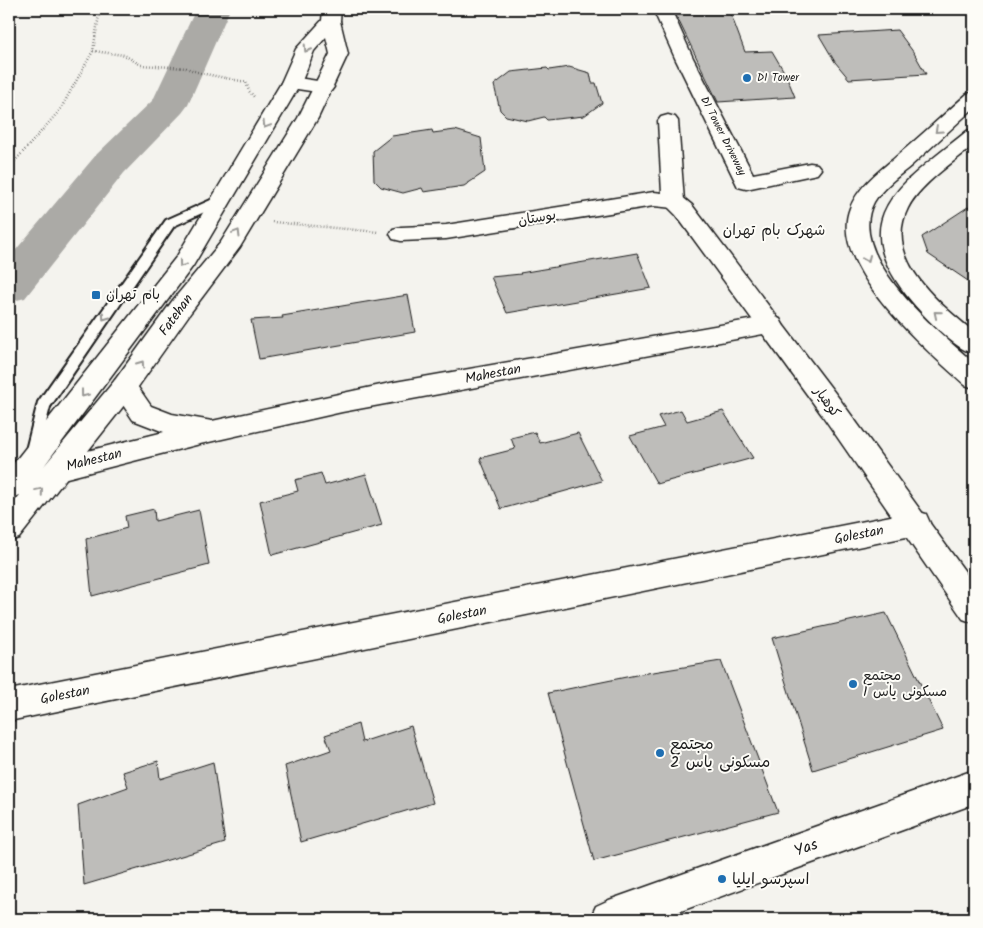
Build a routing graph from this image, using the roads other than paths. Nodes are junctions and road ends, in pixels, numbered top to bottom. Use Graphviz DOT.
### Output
graph roads {
  1 [pos="662,9"];
  2 [pos="331,15"];
  3 [pos="291,83"];
  4 [pos="324,87"];
  5 [pos="974,98"];
  6 [pos="668,121"];
  7 [pos="974,135"];
  8 [pos="810,169"];
  9 [pos="222,199"];
  10 [pos="673,201"];
  11 [pos="401,234"];
  12 [pos="770,325"];
  13 [pos="974,345"];
  14 [pos="974,378"];
  15 [pos="124,388"];
  16 [pos="216,430"];
  17 [pos="29,465"];
  18 [pos="59,469"];
  19 [pos="9,488"];
  20 [pos="916,523"];
  21 [pos="9,529"];
  22 [pos="974,608"];
  23 [pos="9,706"];
  24 [pos="974,787"];
  25 [pos="609,919"];
  1 -- 8 [label="street, D1 Tower Driveway"];
  2 -- 3 [label="street, Fatehan, one-way"];
  2 -- 4 [label="street, Fatehan"];
  3 -- 4 [label="street"];
  3 -- 9 [label="street, Fatehan, one-way"];
  15 -- 4 [label="street, Fatehan, one-way"];
  5 -- 14 [label="street, one-way"];
  6 -- 10 [label="street"];
  13 -- 7 [label="street, one-way"];
  9 -- 17 [label="street, Fatehan, one-way"];
  9 -- 17 [label="lane, one-way"];
  10 -- 11 [label="street, بوستان"];
  10 -- 12 [label="street, کوهیار"];
  12 -- 16 [label="street, Mahestan"];
  12 -- 20 [label="street, کوهیار"];
  15 -- 16 [label="street, Mahestan"];
  15 -- 18 [label="street, Fatehan"];
  16 -- 18 [label="street, Mahestan"];
  17 -- 19 [label="street, Fatehan"];
  21 -- 18 [label="street, Fatehan, one-way"];
  20 -- 22 [label="street, کوهیار"];
  20 -- 23 [label="street, Golestan"];
  24 -- 25 [label="street, Yas"];
}
